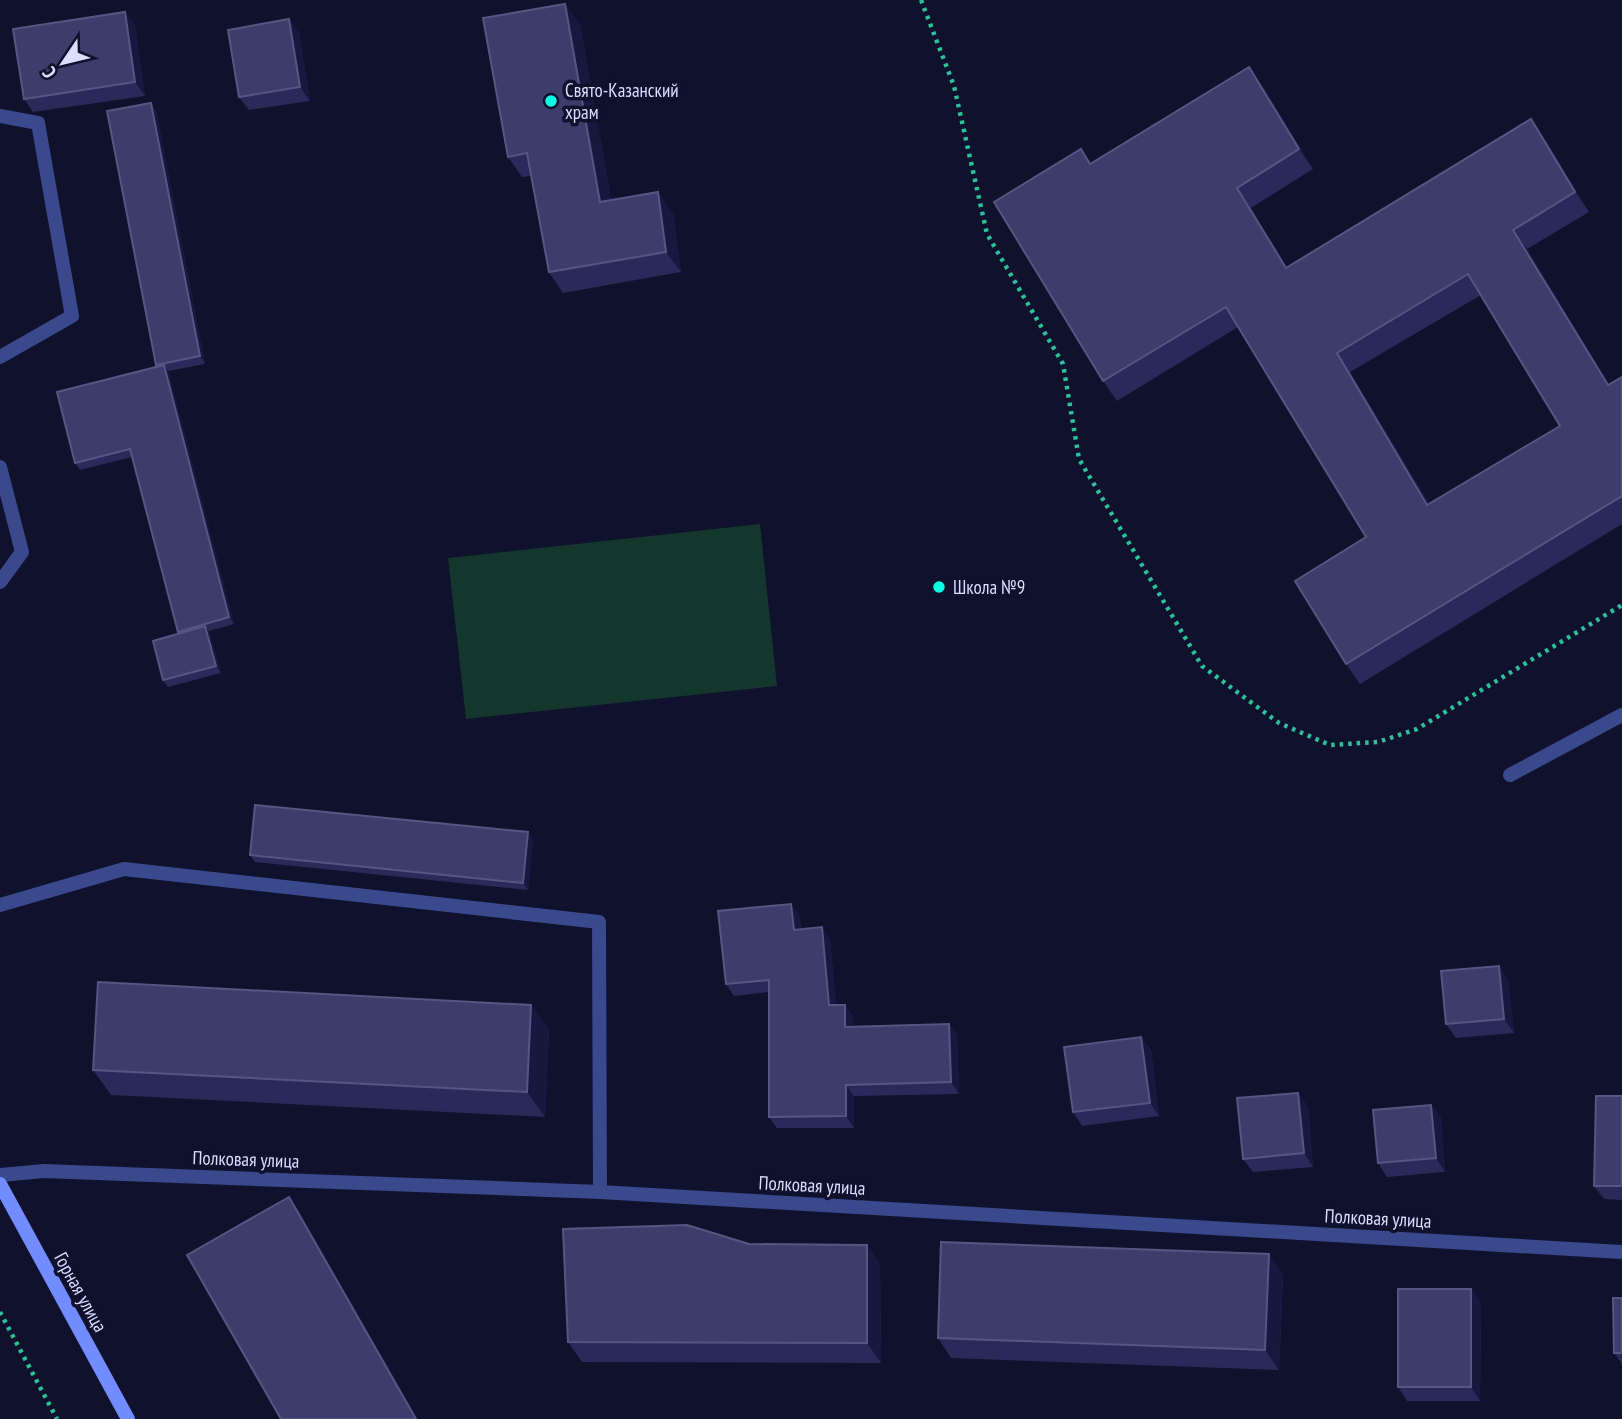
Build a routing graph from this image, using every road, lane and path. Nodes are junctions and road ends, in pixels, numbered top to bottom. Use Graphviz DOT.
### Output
graph roads {
  1 [pos="921,0"];
  2 [pos="0,116"];
  3 [pos="0,357"];
  4 [pos="0,467"];
  5 [pos="0,582"];
  6 [pos="1622,606"];
  7 [pos="1622,715"];
  8 [pos="1510,775"];
  9 [pos="0,905"];
  10 [pos="0,1175"];
  11 [pos="0,1184"];
  12 [pos="600,1192"];
  13 [pos="1622,1252"];
  14 [pos="0,1312"];
  15 [pos="57,1419"];
  16 [pos="128,1419"];
  1 -- 6 [label="path"];
  2 -- 3 [label="street"];
  4 -- 5 [label="street"];
  7 -- 8 [label="street"];
  9 -- 12 [label="street"];
  10 -- 12 [label="street, Полковая улица"];
  11 -- 16 [label="main road, Горная улица"];
  12 -- 13 [label="street, Полковая улица"];
  14 -- 15 [label="path"];
}
